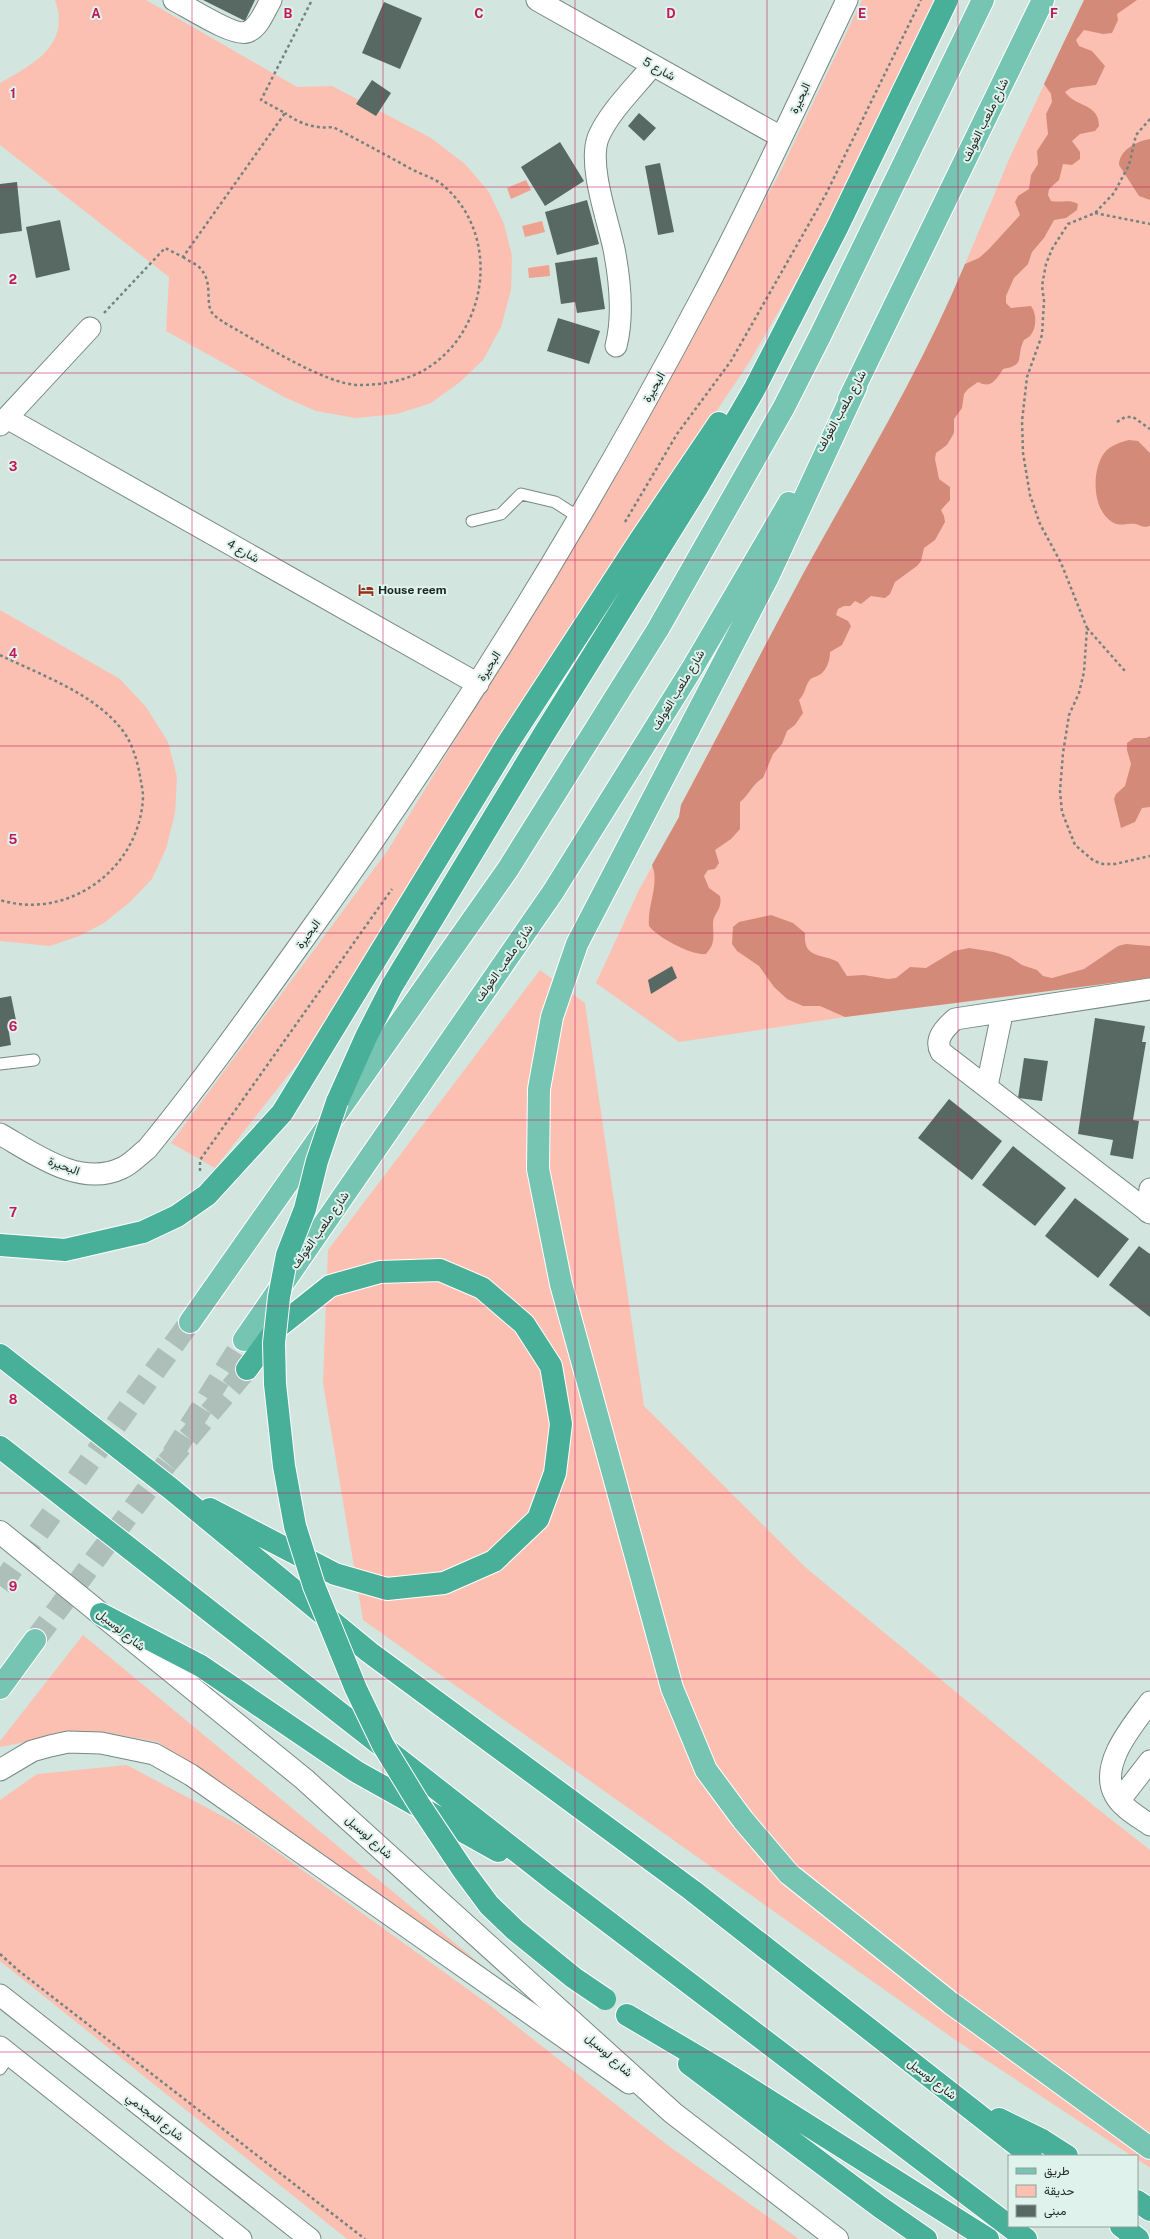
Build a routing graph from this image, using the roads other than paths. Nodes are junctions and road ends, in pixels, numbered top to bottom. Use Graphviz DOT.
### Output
graph roads {
  1 [pos="174,0"];
  2 [pos="271,0"];
  3 [pos="537,0"];
  4 [pos="847,0"];
  5 [pos="947,0"];
  6 [pos="983,0"];
  7 [pos="1043,0"];
  8 [pos="653,65"];
  9 [pos="781,137"];
  10 [pos="90,328"];
  11 [pos="616,346"];
  12 [pos="856,387"];
  13 [pos="755,388"];
  14 [pos="4,422"];
  15 [pos="580,518"];
  16 [pos="472,521"];
  17 [pos="478,684"];
  18 [pos="1150,989"];
  19 [pos="1002,1014"];
  20 [pos="34,1060"];
  21 [pos="0,1064"];
  22 [pos="987,1086"];
  23 [pos="0,1134"];
  24 [pos="1150,1189"];
  25 [pos="1149,1213"];
  26 [pos="0,1245"];
  27 [pos="190,1322"];
  28 [pos="244,1340"];
  29 [pos="0,1355"];
  30 [pos="247,1369"];
  31 [pos="0,1447"];
  32 [pos="170,1488"];
  33 [pos="0,1532"];
  34 [pos="101,1614"];
  35 [pos="35,1640"];
  36 [pos="0,1688"];
  37 [pos="1150,1702"];
  38 [pos="1150,1761"];
  39 [pos="0,1770"];
  40 [pos="1119,1801"];
  41 [pos="1150,1825"];
  42 [pos="557,1883"];
  43 [pos="0,1995"];
  44 [pos="628,2015"];
  45 [pos="3,2057"];
  46 [pos="956,2098"];
  47 [pos="672,2113"];
  48 [pos="1150,2148"];
  49 [pos="1030,2155"];
  50 [pos="1065,2155"];
  51 [pos="1138,2202"];
  52 [pos="1150,2210"];
  53 [pos="1008,2225"];
  54 [pos="1010,2227"];
  55 [pos="1122,2227"];
  56 [pos="241,2239"];
  57 [pos="310,2239"];
  58 [pos="837,2239"];
  59 [pos="926,2239"];
  60 [pos="988,2239"];
  61 [pos="1026,2239"];
  62 [pos="1138,2239"];
  1 -- 2 [label="street"];
  3 -- 8 [label="street, شارع 5"];
  4 -- 9 [label="street, البحيرة"];
  5 -- 13 [label="highway"];
  6 -- 27 [label="main road"];
  7 -- 12 [label="main road, شارع ملعب الغولف"];
  8 -- 9 [label="street, شارع 5"];
  8 -- 11 [label="street"];
  9 -- 15 [label="street, البحيرة"];
  10 -- 14 [label="street, شارع 4"];
  12 -- 28 [label="main road, شارع ملعب الغولف"];
  12 -- 48 [label="main road"];
  13 -- 26 [label="highway"];
  13 -- 44 [label="highway, bridge"];
  14 -- 17 [label="street, شارع 4"];
  15 -- 16 [label="lane"];
  15 -- 17 [label="street, البحيرة"];
  17 -- 23 [label="street, البحيرة"];
  18 -- 19 [label="street"];
  19 -- 22 [label="street"];
  19 -- 22 [label="street"];
  20 -- 21 [label="lane"];
  22 -- 25 [label="street"];
  24 -- 25 [label="street"];
  29 -- 32 [label="highway, شارع لوسيل"];
  30 -- 32 [label="highway"];
  31 -- 42 [label="highway"];
  32 -- 46 [label="highway, شارع لوسيل"];
  33 -- 34 [label="street, شارع لوسيل"];
  34 -- 42 [label="highway"];
  34 -- 47 [label="street, شارع لوسيل"];
  35 -- 36 [label="main road"];
  37 -- 40 [label="street"];
  38 -- 40 [label="street"];
  39 -- 47 [label="street, شارع لوسيل"];
  40 -- 41 [label="street"];
  42 -- 53 [label="highway"];
  43 -- 57 [label="street, شارع المجدمي"];
  44 -- 59 [label="highway"];
  44 -- 60 [label="highway"];
  45 -- 56 [label="street"];
  46 -- 49 [label="highway, شارع لوسيل"];
  46 -- 50 [label="highway"];
  47 -- 58 [label="street"];
  51 -- 52 [label="highway"];
  54 -- 61 [label="highway"];
  55 -- 62 [label="highway"];
}
